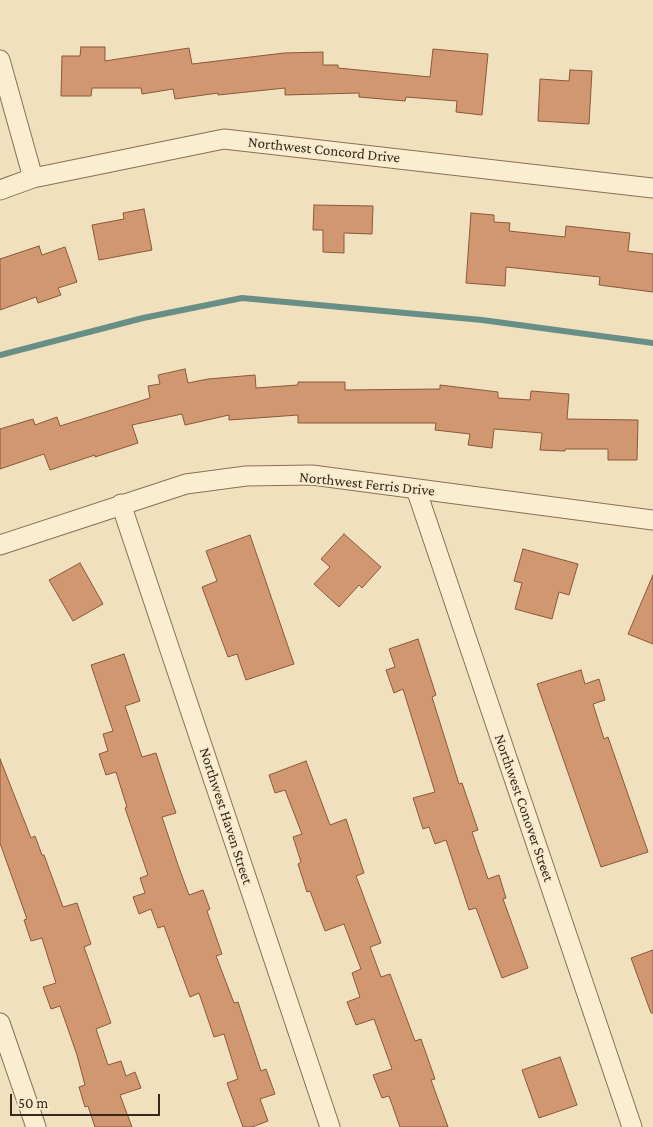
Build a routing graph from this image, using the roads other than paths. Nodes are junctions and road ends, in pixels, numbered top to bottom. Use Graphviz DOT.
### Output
graph roads {
  1 [pos="0,60"];
  2 [pos="33,178"];
  3 [pos="653,188"];
  4 [pos="0,190"];
  5 [pos="416,489"];
  6 [pos="121,504"];
  7 [pos="653,520"];
  8 [pos="0,546"];
  9 [pos="0,1023"];
  10 [pos="36,1127"];
  11 [pos="330,1127"];
  12 [pos="632,1127"];
  1 -- 2 [label="street"];
  2 -- 3 [label="street, Northwest Concord Drive"];
  2 -- 4 [label="street, Northwest Concord Drive"];
  5 -- 6 [label="street, Northwest Ferris Drive"];
  5 -- 7 [label="street, Northwest Ferris Drive"];
  5 -- 12 [label="street, Northwest Conover Street"];
  6 -- 8 [label="street, Northwest Ferris Drive"];
  6 -- 11 [label="street, Northwest Haven Street"];
  9 -- 10 [label="street"];
}
